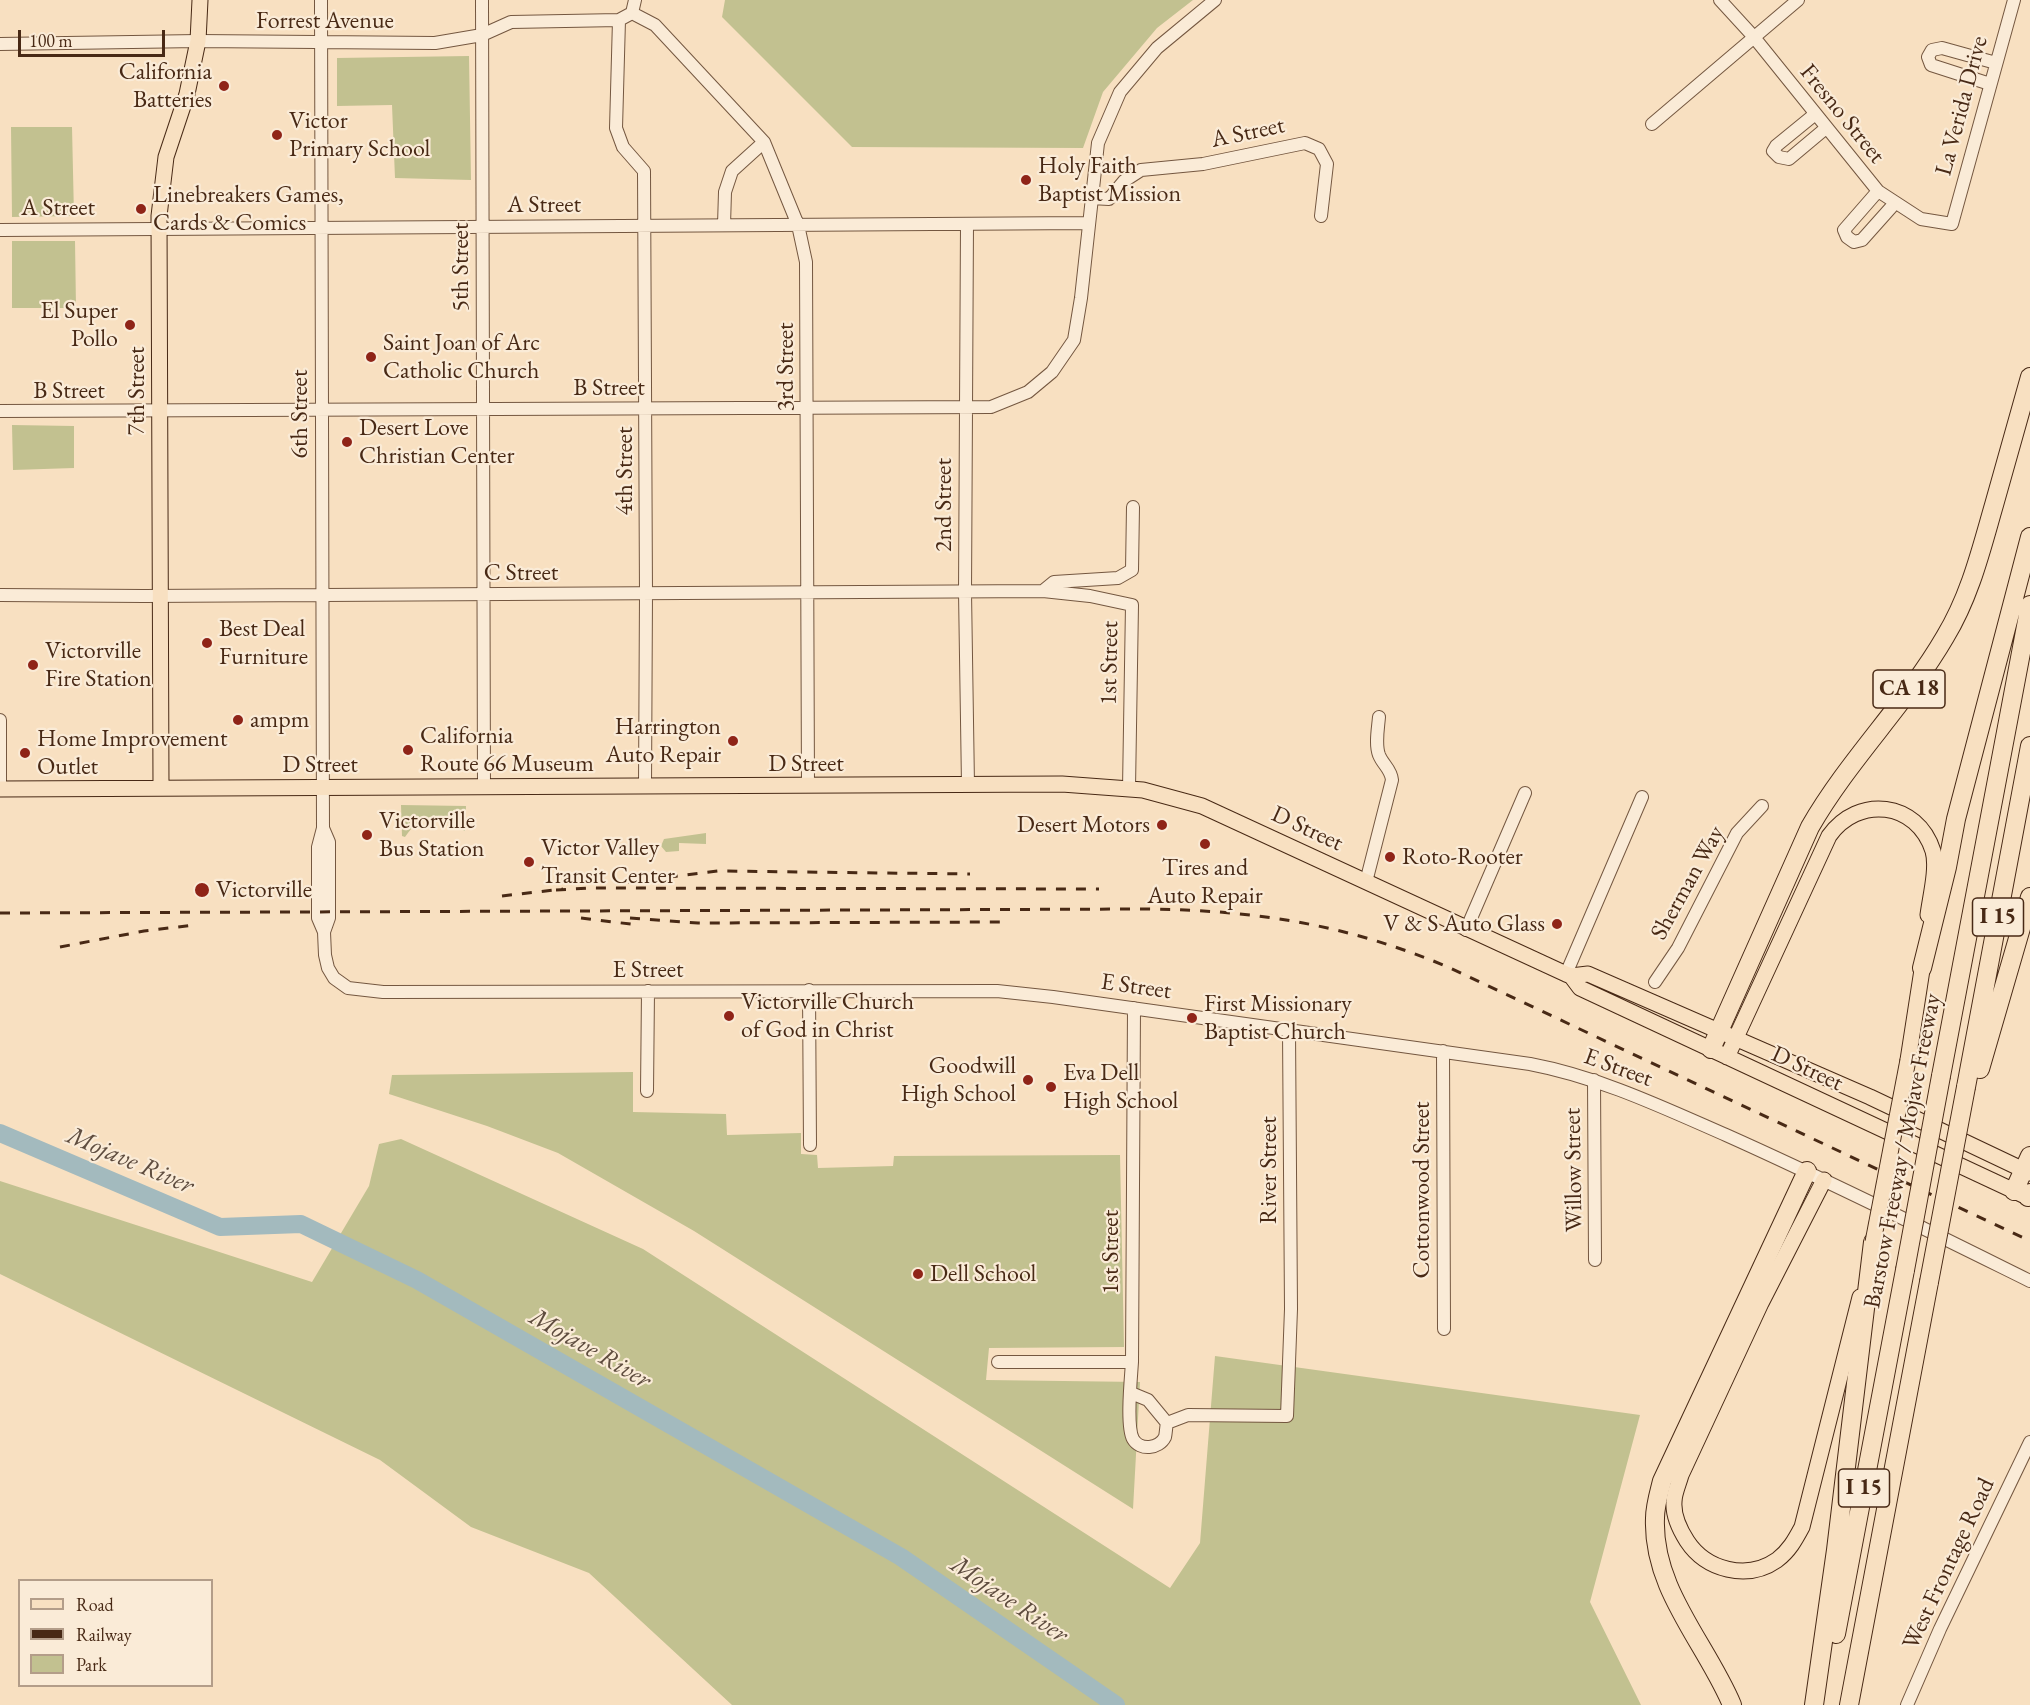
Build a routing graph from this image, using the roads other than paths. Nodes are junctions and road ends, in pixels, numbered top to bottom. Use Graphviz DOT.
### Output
graph roads {
  1 [pos="200,0"];
  2 [pos="321,0"];
  3 [pos="482,0"];
  4 [pos="1215,0"];
  5 [pos="1720,0"];
  6 [pos="1798,0"];
  7 [pos="2013,0"];
  8 [pos="633,6"];
  9 [pos="619,20"];
  10 [pos="482,35"];
  11 [pos="1753,36"];
  12 [pos="198,41"];
  13 [pos="322,43"];
  14 [pos="0,45"];
  15 [pos="1996,63"];
  16 [pos="1990,84"];
  17 [pos="1814,115"];
  18 [pos="1652,124"];
  19 [pos="1826,128"];
  20 [pos="764,142"];
  21 [pos="1878,191"];
  22 [pos="1091,198"];
  23 [pos="1895,202"];
  24 [pos="1321,216"];
  25 [pos="1088,223"];
  26 [pos="967,224"];
  27 [pos="1952,224"];
  28 [pos="724,225"];
  29 [pos="798,225"];
  30 [pos="643,226"];
  31 [pos="322,227"];
  32 [pos="482,227"];
  33 [pos="158,229"];
  34 [pos="0,230"];
  35 [pos="2030,377"];
  36 [pos="966,407"];
  37 [pos="807,408"];
  38 [pos="645,409"];
  39 [pos="483,410"];
  40 [pos="0,411"];
  41 [pos="321,411"];
  42 [pos="159,412"];
  43 [pos="1133,507"];
  44 [pos="2030,537"];
  45 [pos="1043,591"];
  46 [pos="965,592"];
  47 [pos="807,593"];
  48 [pos="646,594"];
  49 [pos="0,595"];
  50 [pos="483,595"];
  51 [pos="161,596"];
  52 [pos="321,596"];
  53 [pos="2030,605"];
  54 [pos="1379,717"];
  55 [pos="0,720"];
  56 [pos="2030,746"];
  57 [pos="968,785"];
  58 [pos="645,786"];
  59 [pos="808,786"];
  60 [pos="322,787"];
  61 [pos="484,787"];
  62 [pos="161,788"];
  63 [pos="1129,788"];
  64 [pos="0,789"];
  65 [pos="1525,793"];
  66 [pos="1642,797"];
  67 [pos="1762,806"];
  68 [pos="1366,882"];
  69 [pos="2030,897"];
  70 [pos="1466,930"];
  71 [pos="1922,968"];
  72 [pos="1569,975"];
  73 [pos="334,978"];
  74 [pos="1655,982"];
  75 [pos="648,990"];
  76 [pos="809,990"];
  77 [pos="1134,1008"];
  78 [pos="1290,1031"];
  79 [pos="1727,1035"];
  80 [pos="1443,1051"];
  81 [pos="1719,1053"];
  82 [pos="1594,1080"];
  83 [pos="1966,1087"];
  84 [pos="647,1091"];
  85 [pos="810,1145"];
  86 [pos="2028,1166"];
  87 [pos="1807,1171"];
  88 [pos="1824,1180"];
  89 [pos="2025,1195"];
  90 [pos="1872,1250"];
  91 [pos="1596,1260"];
  92 [pos="2030,1281"];
  93 [pos="1444,1329"];
  94 [pos="998,1362"];
  95 [pos="1132,1362"];
  96 [pos="1131,1393"];
  97 [pos="1167,1423"];
  98 [pos="2030,1442"];
  99 [pos="1731,1705"];
  100 [pos="1814,1705"];
  101 [pos="1822,1705"];
  102 [pos="1849,1705"];
  103 [pos="1907,1705"];
  1 -- 12 [label="main road, 7th Street"];
  2 -- 13 [label="street, 6th Street"];
  3 -- 10 [label="street, 5th Street"];
  4 -- 22 [label="street, B Street"];
  5 -- 11 [label="street, Fresno Street"];
  6 -- 11 [label="street"];
  7 -- 15 [label="street, La Verida Drive"];
  8 -- 9 [label="street, Forrest Avenue"];
  8 -- 20 [label="street, 3rd Street"];
  9 -- 10 [label="street, Forrest Avenue"];
  9 -- 30 [label="street, 4th Street"];
  10 -- 13 [label="street, Forrest Avenue"];
  10 -- 32 [label="street, 5th Street"];
  11 -- 17 [label="street, Fresno Street"];
  11 -- 18 [label="street"];
  12 -- 13 [label="street, Forrest Avenue"];
  12 -- 14 [label="street, Forrest Avenue"];
  12 -- 33 [label="main road, 7th Street"];
  13 -- 31 [label="street, 6th Street"];
  15 -- 16 [label="street, La Verida Drive"];
  15 -- 16 [label="street"];
  16 -- 27 [label="street, La Verida Drive"];
  17 -- 19 [label="street, Fresno Street"];
  17 -- 19 [label="street"];
  19 -- 21 [label="street, Fresno Street"];
  20 -- 28 [label="street"];
  20 -- 29 [label="street, 3rd Street"];
  21 -- 23 [label="street, Fresno Street"];
  21 -- 23 [label="street"];
  22 -- 24 [label="street, A Street"];
  22 -- 25 [label="street, B Street"];
  23 -- 27 [label="street, Fresno Street"];
  25 -- 26 [label="street, A Street"];
  25 -- 36 [label="street, B Street"];
  26 -- 29 [label="street, A Street"];
  26 -- 36 [label="street, 2nd Street"];
  28 -- 29 [label="street, A Street"];
  28 -- 30 [label="street, A Street"];
  29 -- 37 [label="street, 3rd Street"];
  30 -- 32 [label="street, A Street"];
  30 -- 38 [label="street, 4th Street"];
  31 -- 32 [label="street, A Street"];
  31 -- 33 [label="street, A Street"];
  31 -- 41 [label="street, 6th Street"];
  32 -- 39 [label="street, 5th Street"];
  33 -- 34 [label="street, A Street"];
  33 -- 42 [label="main road, 7th Street"];
  35 -- 79 [label="highway, CA 18"];
  36 -- 37 [label="street, B Street"];
  36 -- 46 [label="street, 2nd Street"];
  37 -- 38 [label="street, B Street"];
  37 -- 47 [label="street, 3rd Street"];
  38 -- 39 [label="street, B Street"];
  38 -- 48 [label="street, 4th Street"];
  39 -- 41 [label="street, B Street"];
  39 -- 50 [label="street, 5th Street"];
  40 -- 42 [label="street, B Street"];
  41 -- 42 [label="street, B Street"];
  41 -- 52 [label="street, 6th Street"];
  42 -- 51 [label="main road, 7th Street"];
  43 -- 45 [label="street"];
  44 -- 71 [label="highway"];
  45 -- 46 [label="street, C Street"];
  45 -- 63 [label="street, 1st Street"];
  46 -- 47 [label="street, C Street"];
  46 -- 57 [label="street, 2nd Street"];
  47 -- 48 [label="street, C Street"];
  47 -- 59 [label="street, 3rd Street"];
  48 -- 50 [label="street, C Street"];
  48 -- 58 [label="street, 4th Street"];
  49 -- 51 [label="street, C Street"];
  50 -- 52 [label="street, C Street"];
  50 -- 61 [label="street, 5th Street"];
  51 -- 52 [label="street, C Street"];
  51 -- 62 [label="main road, 7th Street"];
  52 -- 60 [label="street, 6th Street"];
  53 -- 101 [label="highway, Barstow Freeway / Mojave Freeway / I 15, bridge"];
  54 -- 68 [label="street"];
  55 -- 64 [label="street"];
  56 -- 83 [label="highway, Barstow Freeway / Mojave Freeway / I 15"];
  57 -- 59 [label="main road, D Street"];
  57 -- 63 [label="main road, D Street"];
  58 -- 59 [label="main road, D Street"];
  58 -- 61 [label="main road, D Street"];
  60 -- 61 [label="main road, D Street"];
  60 -- 62 [label="main road, D Street"];
  60 -- 73 [label="street, 6th Street"];
  62 -- 64 [label="main road, D Street"];
  63 -- 68 [label="main road, D Street"];
  65 -- 70 [label="street"];
  66 -- 72 [label="street"];
  67 -- 74 [label="street, Sherman Way"];
  68 -- 70 [label="main road, D Street"];
  69 -- 83 [label="highway"];
  70 -- 72 [label="main road, D Street"];
  71 -- 79 [label="main road"];
  71 -- 90 [label="main road, bridge"];
  72 -- 79 [label="main road, D Street"];
  72 -- 81 [label="main road, D Street"];
  73 -- 75 [label="street, E Street"];
  75 -- 76 [label="street, E Street"];
  75 -- 84 [label="street"];
  76 -- 77 [label="street, E Street"];
  76 -- 85 [label="street"];
  77 -- 78 [label="street, E Street"];
  77 -- 95 [label="street, 1st Street"];
  78 -- 80 [label="street, E Street"];
  78 -- 97 [label="street, River Street"];
  79 -- 81 [label="highway"];
  79 -- 86 [label="main road, D Street"];
  80 -- 82 [label="street, E Street"];
  80 -- 93 [label="street, Cottonwood Street"];
  81 -- 89 [label="main road, D Street"];
  82 -- 87 [label="street, E Street"];
  82 -- 91 [label="street, Willow Street"];
  83 -- 102 [label="highway, Barstow Freeway / Mojave Freeway / I 15, bridge"];
  86 -- 89 [label="highway"];
  87 -- 88 [label="street, E Street"];
  87 -- 99 [label="highway"];
  88 -- 90 [label="main road"];
  88 -- 92 [label="street, E Street"];
  90 -- 100 [label="highway"];
  94 -- 95 [label="street"];
  95 -- 96 [label="street, 1st Street"];
  96 -- 97 [label="street"];
  96 -- 97 [label="street, 1st Street"];
  98 -- 103 [label="street, West Frontage Road"];
}
